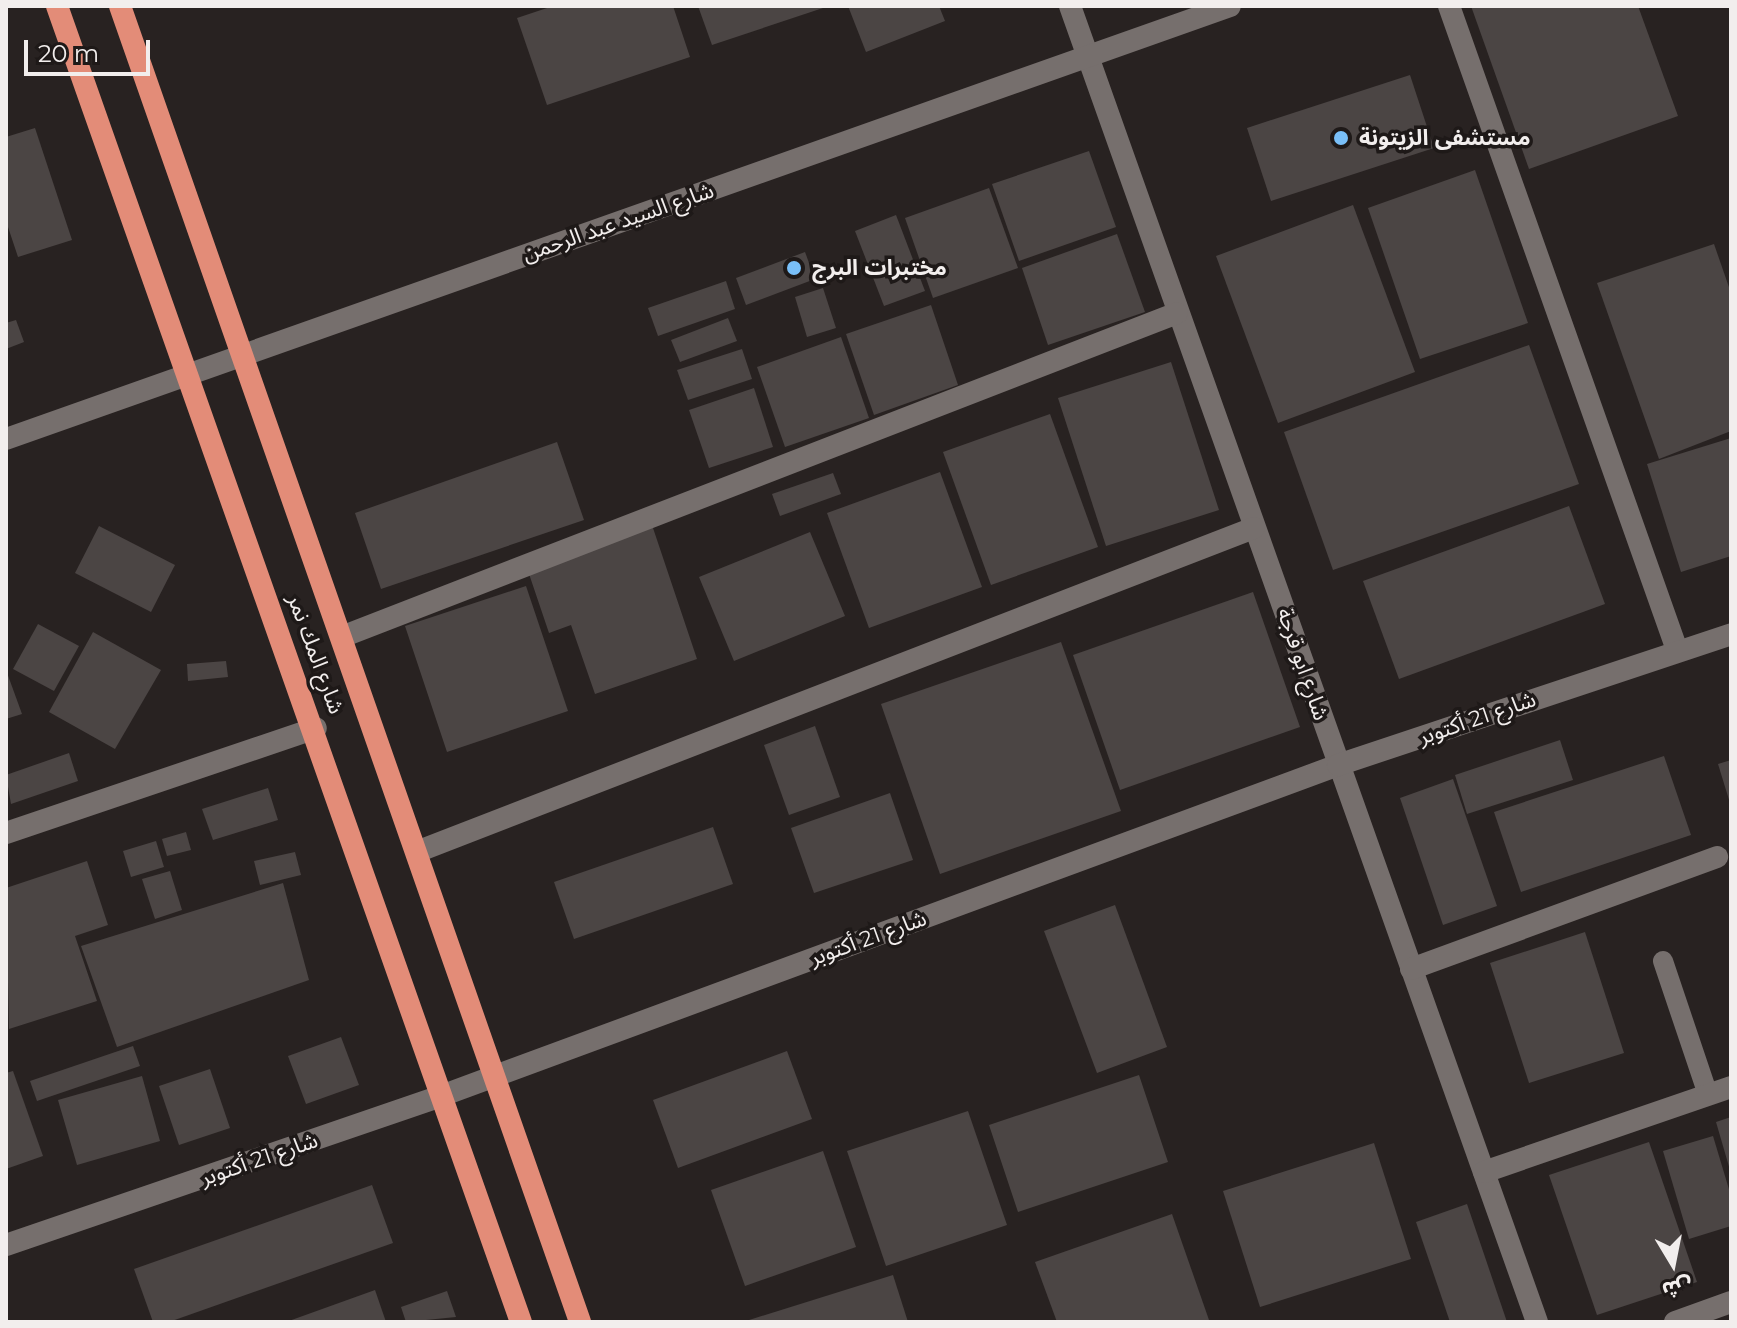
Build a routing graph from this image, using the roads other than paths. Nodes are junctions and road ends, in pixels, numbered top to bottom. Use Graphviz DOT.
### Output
graph roads {
  1 [pos="57,6"];
  2 [pos="120,6"];
  3 [pos="1070,6"];
  4 [pos="1230,6"];
  5 [pos="1449,6"];
  6 [pos="1086,56"];
  7 [pos="1177,313"];
  8 [pos="242,354"];
  9 [pos="185,377"];
  10 [pos="6,439"];
  11 [pos="1254,528"];
  12 [pos="1731,634"];
  13 [pos="344,636"];
  14 [pos="1677,650"];
  15 [pos="316,728"];
  16 [pos="1338,765"];
  17 [pos="6,833"];
  18 [pos="419,851"];
  19 [pos="1717,857"];
  20 [pos="1663,961"];
  21 [pos="1411,969"];
  22 [pos="494,1074"];
  23 [pos="1731,1087"];
  24 [pos="1708,1095"];
  25 [pos="441,1096"];
  26 [pos="1484,1172"];
  27 [pos="6,1245"];
  28 [pos="1731,1302"];
  29 [pos="521,1322"];
  30 [pos="580,1322"];
  31 [pos="1537,1322"];
  32 [pos="1675,1322"];
  1 -- 9 [label="highway, شارع المك نمر"];
  2 -- 8 [label="highway, شارع المك نمر"];
  3 -- 6 [label="street, شارع ابو قرجة"];
  4 -- 6 [label="street, شارع السيد عبد الرحمن"];
  5 -- 14 [label="street"];
  6 -- 7 [label="street, شارع ابو قرجة"];
  6 -- 8 [label="street, شارع السيد عبد الرحمن"];
  7 -- 11 [label="street, شارع ابو قرجة"];
  7 -- 13 [label="street"];
  8 -- 9 [label="street, شارع السيد عبد الرحمن"];
  8 -- 13 [label="highway, شارع المك نمر"];
  9 -- 10 [label="street, شارع السيد عبد الرحمن"];
  9 -- 15 [label="highway, شارع المك نمر"];
  11 -- 16 [label="street, شارع ابو قرجة"];
  11 -- 18 [label="street"];
  12 -- 14 [label="street, شارع 21 أكتوبر"];
  13 -- 18 [label="highway, شارع المك نمر"];
  14 -- 16 [label="street, شارع 21 أكتوبر"];
  15 -- 17 [label="street"];
  15 -- 25 [label="highway, شارع المك نمر"];
  16 -- 21 [label="street, شارع ابو قرجة"];
  16 -- 22 [label="street, شارع 21 أكتوبر"];
  18 -- 22 [label="highway, شارع المك نمر"];
  19 -- 21 [label="street"];
  20 -- 24 [label="lane"];
  21 -- 26 [label="street, شارع ابو قرجة"];
  22 -- 25 [label="street, شارع 21 أكتوبر"];
  22 -- 30 [label="highway, شارع المك نمر"];
  23 -- 24 [label="street"];
  24 -- 26 [label="street"];
  25 -- 27 [label="street, شارع 21 أكتوبر"];
  25 -- 29 [label="highway, شارع المك نمر"];
  26 -- 31 [label="street, شارع ابو قرجة"];
  28 -- 32 [label="street"];
}
